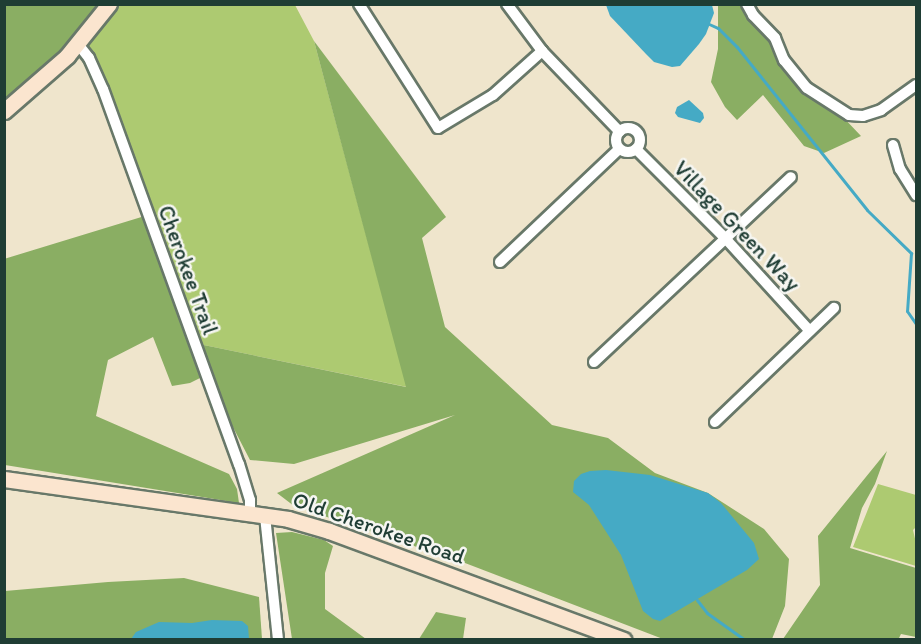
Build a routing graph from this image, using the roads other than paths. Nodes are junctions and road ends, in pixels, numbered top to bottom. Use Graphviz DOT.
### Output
graph roads {
  1 [pos="109,4"];
  2 [pos="359,4"];
  3 [pos="507,4"];
  4 [pos="747,4"];
  5 [pos="78,44"];
  6 [pos="542,51"];
  7 [pos="916,84"];
  8 [pos="4,111"];
  9 [pos="620,132"];
  10 [pos="893,145"];
  11 [pos="619,149"];
  12 [pos="636,149"];
  13 [pos="791,177"];
  14 [pos="916,195"];
  15 [pos="725,238"];
  16 [pos="500,262"];
  17 [pos="834,308"];
  18 [pos="808,330"];
  19 [pos="594,362"];
  20 [pos="715,422"];
  21 [pos="4,479"];
  22 [pos="258,515"];
  23 [pos="278,639"];
  24 [pos="624,639"];
  1 -- 5 [label="street"];
  2 -- 6 [label="street"];
  3 -- 6 [label="street, Village Green Way"];
  4 -- 7 [label="street"];
  5 -- 8 [label="street"];
  5 -- 22 [label="street, Cherokee Trail"];
  6 -- 9 [label="street, Village Green Way"];
  9 -- 11 [label="street"];
  9 -- 12 [label="street, Village Green Way"];
  10 -- 14 [label="street"];
  11 -- 12 [label="street"];
  11 -- 16 [label="street"];
  12 -- 15 [label="street, Village Green Way"];
  13 -- 15 [label="street"];
  15 -- 18 [label="street, Village Green Way"];
  15 -- 19 [label="street"];
  17 -- 18 [label="street"];
  18 -- 20 [label="street"];
  21 -- 22 [label="street, Old Cherokee Road"];
  22 -- 23 [label="street, Cherokee Trail"];
  22 -- 24 [label="street, Old Cherokee Road"];
}
